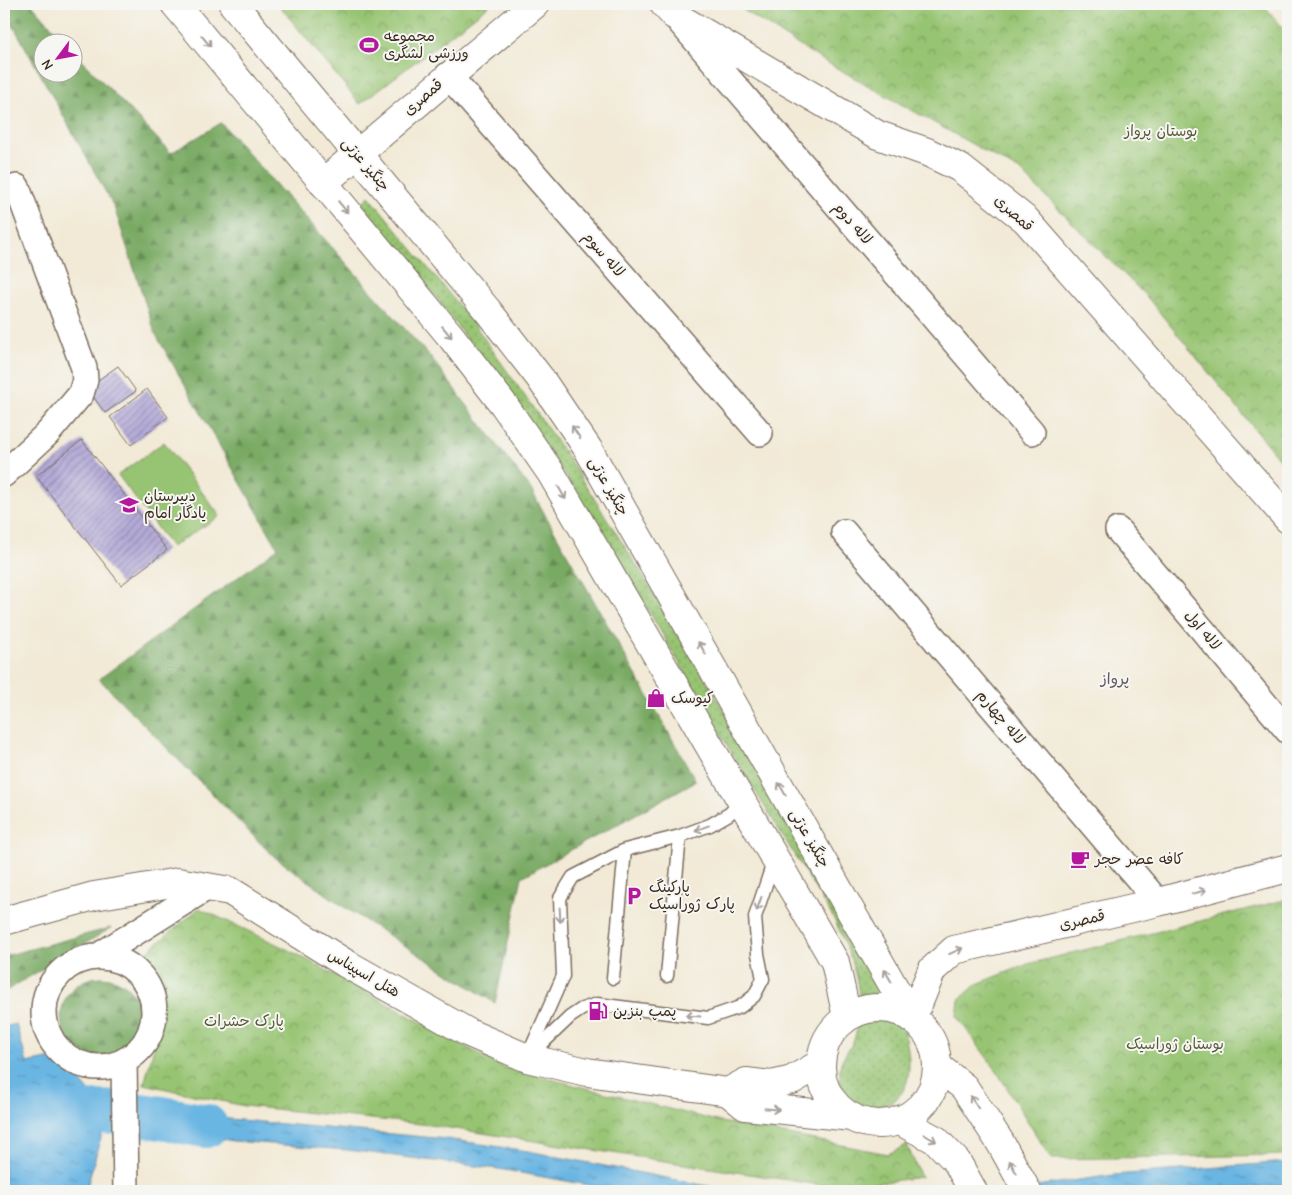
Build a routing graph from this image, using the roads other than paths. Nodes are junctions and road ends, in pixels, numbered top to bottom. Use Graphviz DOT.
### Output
graph roads {
  1 [pos="175,4"];
  2 [pos="233,4"];
  3 [pos="535,4"];
  4 [pos="669,9"];
  5 [pos="448,75"];
  6 [pos="357,154"];
  7 [pos="323,182"];
  8 [pos="17,187"];
  9 [pos="1032,432"];
  10 [pos="760,433"];
  11 [pos="4,474"];
  12 [pos="1288,519"];
  13 [pos="1118,530"];
  14 [pos="844,532"];
  15 [pos="1288,731"];
  16 [pos="742,802"];
  17 [pos="680,836"];
  18 [pos="625,850"];
  19 [pos="775,858"];
  20 [pos="1288,868"];
  21 [pos="208,887"];
  22 [pos="1158,902"];
  23 [pos="4,921"];
  24 [pos="98,956"];
  25 [pos="667,976"];
  26 [pos="613,978"];
  27 [pos="847,1017"];
  28 [pos="912,1019"];
  29 [pos="527,1058"];
  30 [pos="124,1062"];
  31 [pos="820,1064"];
  32 [pos="937,1066"];
  33 [pos="728,1092"];
  34 [pos="852,1117"];
  35 [pos="898,1120"];
  36 [pos="126,1191"];
  37 [pos="973,1191"];
  38 [pos="1027,1191"];
  1 -- 7 [label="street, one-way"];
  2 -- 6 [label="street, چنگیز عزتی"];
  3 -- 5 [label="street, قمصری"];
  4 -- 9 [label="street, لاله دوم"];
  4 -- 12 [label="street, قمصری"];
  5 -- 6 [label="street, قمصری"];
  5 -- 10 [label="street, لاله سوم"];
  6 -- 7 [label="street, قمصری"];
  28 -- 6 [label="street, چنگیز عزتی, one-way"];
  7 -- 16 [label="street, one-way"];
  8 -- 11 [label="street"];
  13 -- 15 [label="street, لاله اول"];
  14 -- 22 [label="street, لاله چهارم"];
  16 -- 17 [label="lane, one-way"];
  16 -- 19 [label="street"];
  17 -- 18 [label="lane"];
  17 -- 25 [label="lane"];
  18 -- 26 [label="lane"];
  18 -- 29 [label="lane, one-way"];
  19 -- 27 [label="street"];
  19 -- 29 [label="lane, one-way"];
  22 -- 20 [label="street, قمصری, one-way"];
  21 -- 23 [label="street, هتل اسپیناس"];
  21 -- 24 [label="street"];
  21 -- 29 [label="street, هتل اسپیناس"];
  28 -- 22 [label="street, قمصری, one-way"];
  24 -- 30 [label="street"];
  24 -- 30 [label="street"];
  27 -- 28 [label="street"];
  27 -- 31 [label="street"];
  28 -- 32 [label="street"];
  29 -- 33 [label="street, هتل اسپیناس"];
  30 -- 36 [label="street"];
  31 -- 33 [label="street"];
  31 -- 34 [label="street"];
  32 -- 35 [label="street"];
  38 -- 32 [label="street, one-way"];
  33 -- 34 [label="street, one-way"];
  34 -- 35 [label="street"];
  35 -- 37 [label="street, one-way"];
}
